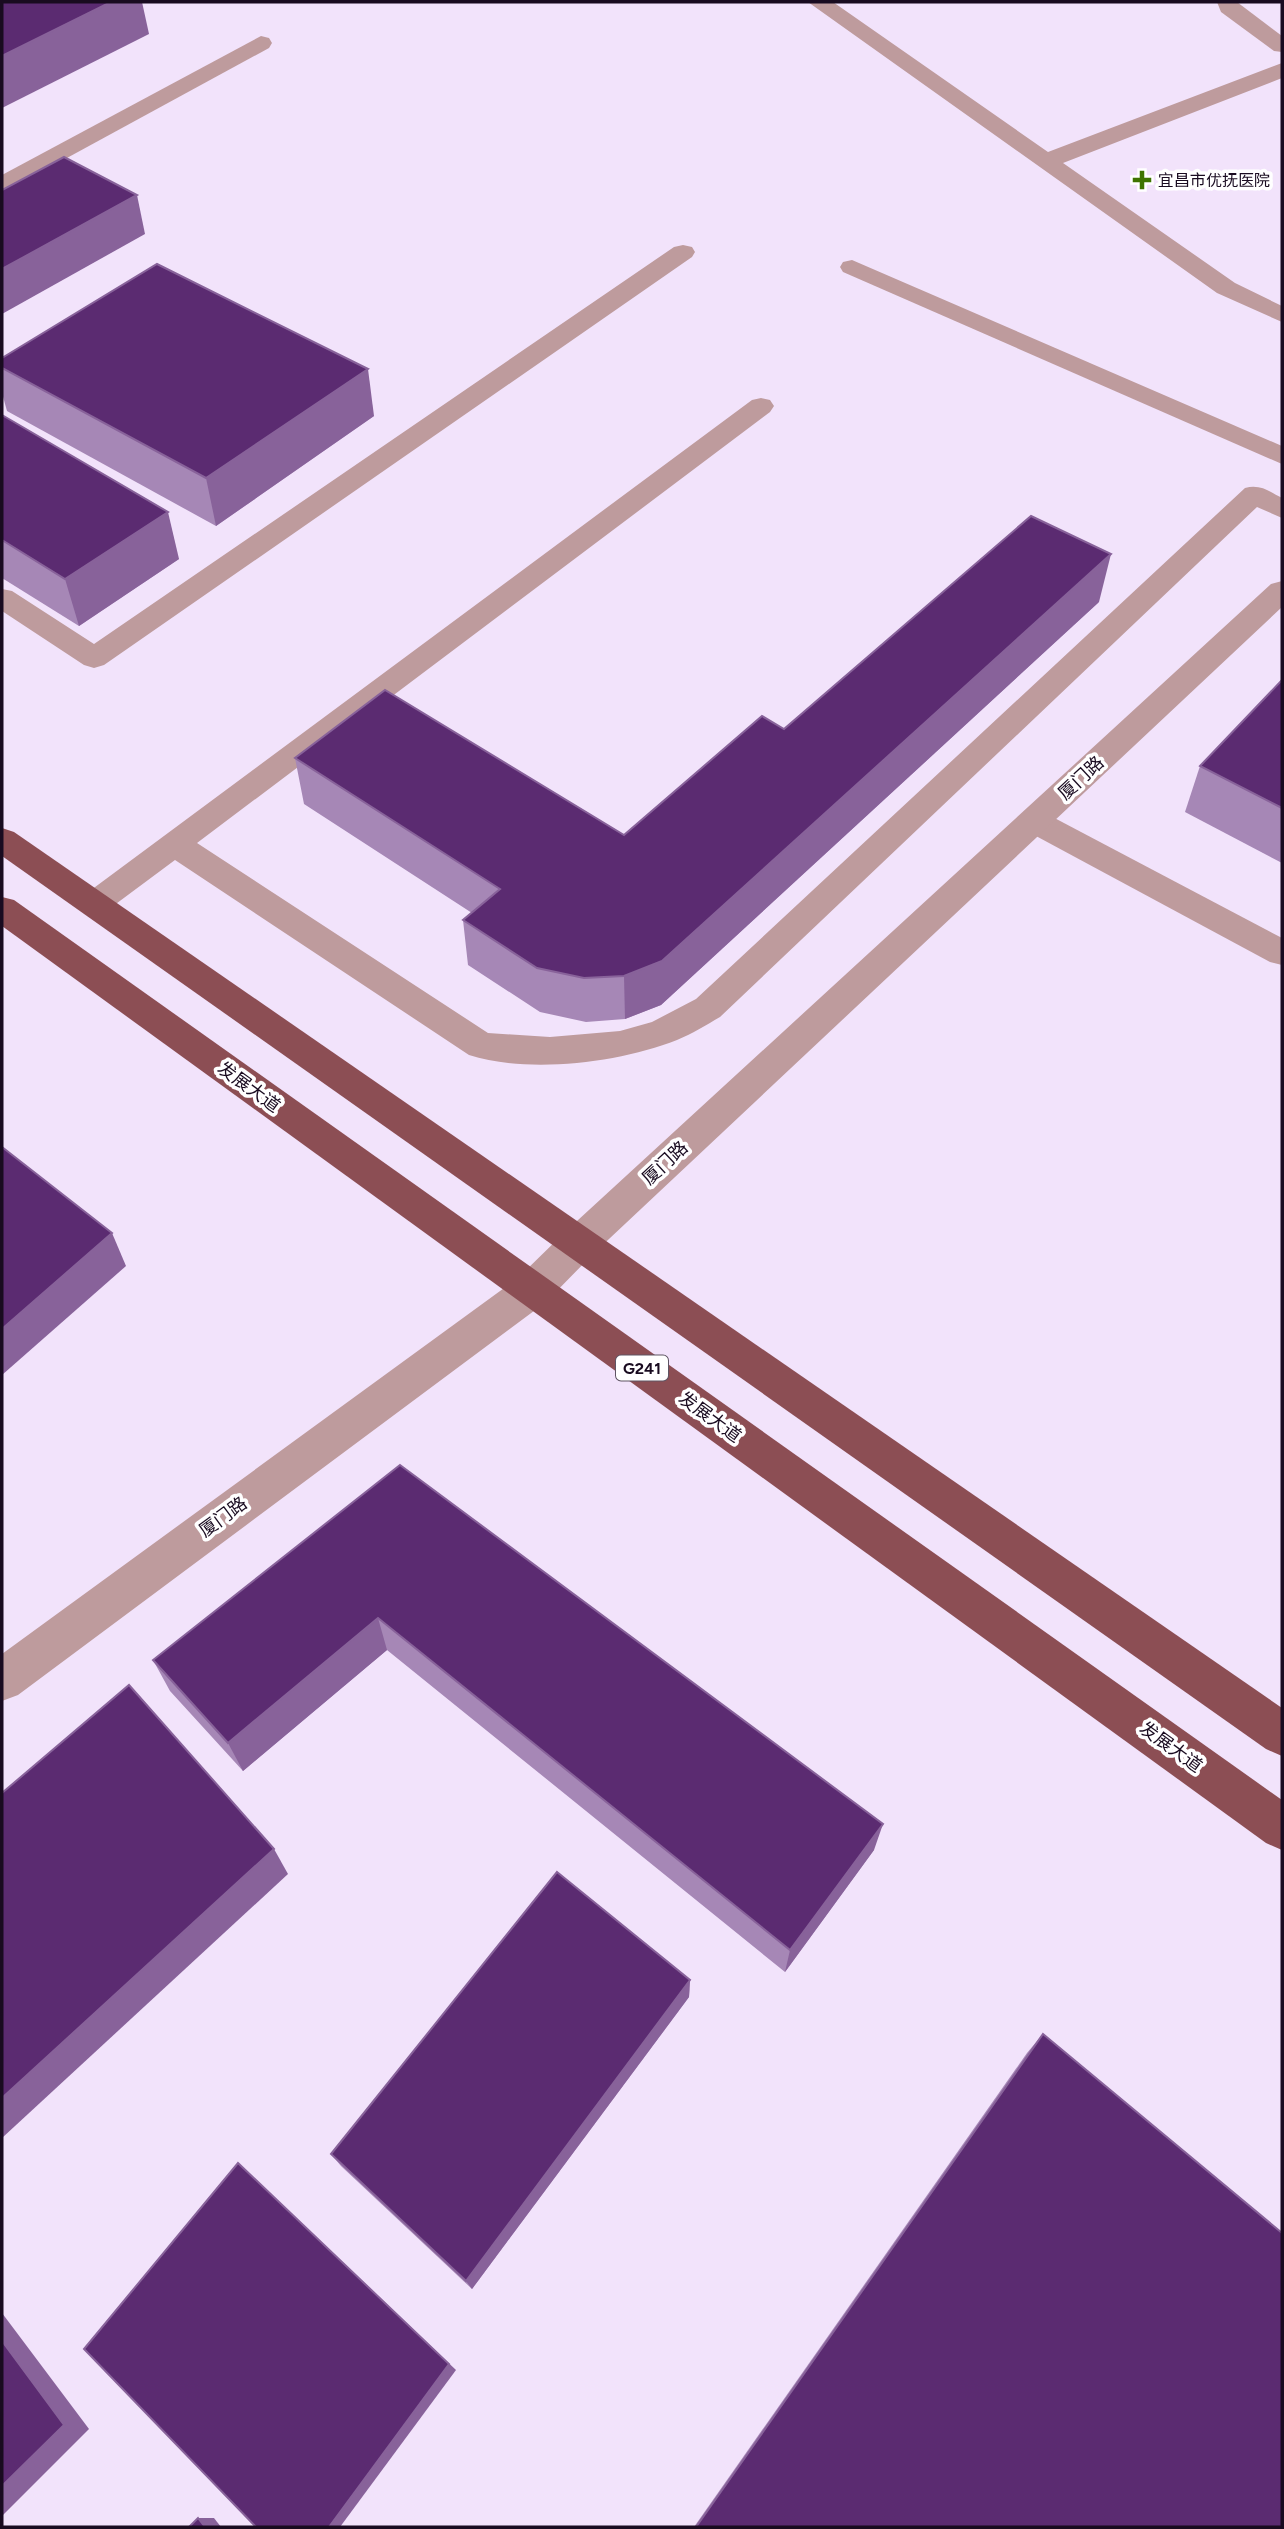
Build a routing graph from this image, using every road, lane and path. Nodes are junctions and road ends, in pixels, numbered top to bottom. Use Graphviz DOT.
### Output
graph roads {
  1 [pos="819,2"];
  2 [pos="1227,2"];
  3 [pos="261,43"];
  4 [pos="1282,46"];
  5 [pos="1282,70"];
  6 [pos="1046,161"];
  7 [pos="2,184"];
  8 [pos="683,252"];
  9 [pos="852,267"];
  10 [pos="1282,315"];
  11 [pos="761,406"];
  12 [pos="1282,457"];
  13 [pos="1269,501"];
  14 [pos="1282,591"];
  15 [pos="2,598"];
  16 [pos="1034,821"];
  17 [pos="2,840"];
  18 [pos="176,845"];
  19 [pos="94,904"];
  20 [pos="2,909"];
  21 [pos="1282,953"];
  22 [pos="579,1243"];
  23 [pos="532,1290"];
  24 [pos="2,1679"];
  25 [pos="1282,1734"];
  26 [pos="1282,1827"];
  1 -- 6 [label="lane"];
  2 -- 4 [label="lane"];
  3 -- 7 [label="lane"];
  5 -- 6 [label="lane"];
  6 -- 10 [label="lane"];
  8 -- 15 [label="lane"];
  9 -- 12 [label="lane"];
  11 -- 18 [label="lane"];
  12 -- 13 [label="lane"];
  13 -- 18 [label="lane"];
  14 -- 16 [label="street, 厦门路"];
  16 -- 21 [label="lane"];
  16 -- 22 [label="street, 厦门路"];
  17 -- 19 [label="highway"];
  18 -- 19 [label="lane"];
  19 -- 22 [label="highway"];
  20 -- 23 [label="highway, 发展大道 / G241"];
  22 -- 23 [label="street, 厦门路"];
  22 -- 25 [label="highway"];
  23 -- 24 [label="street, 厦门路"];
  23 -- 26 [label="highway, 发展大道 / G241"];
}
